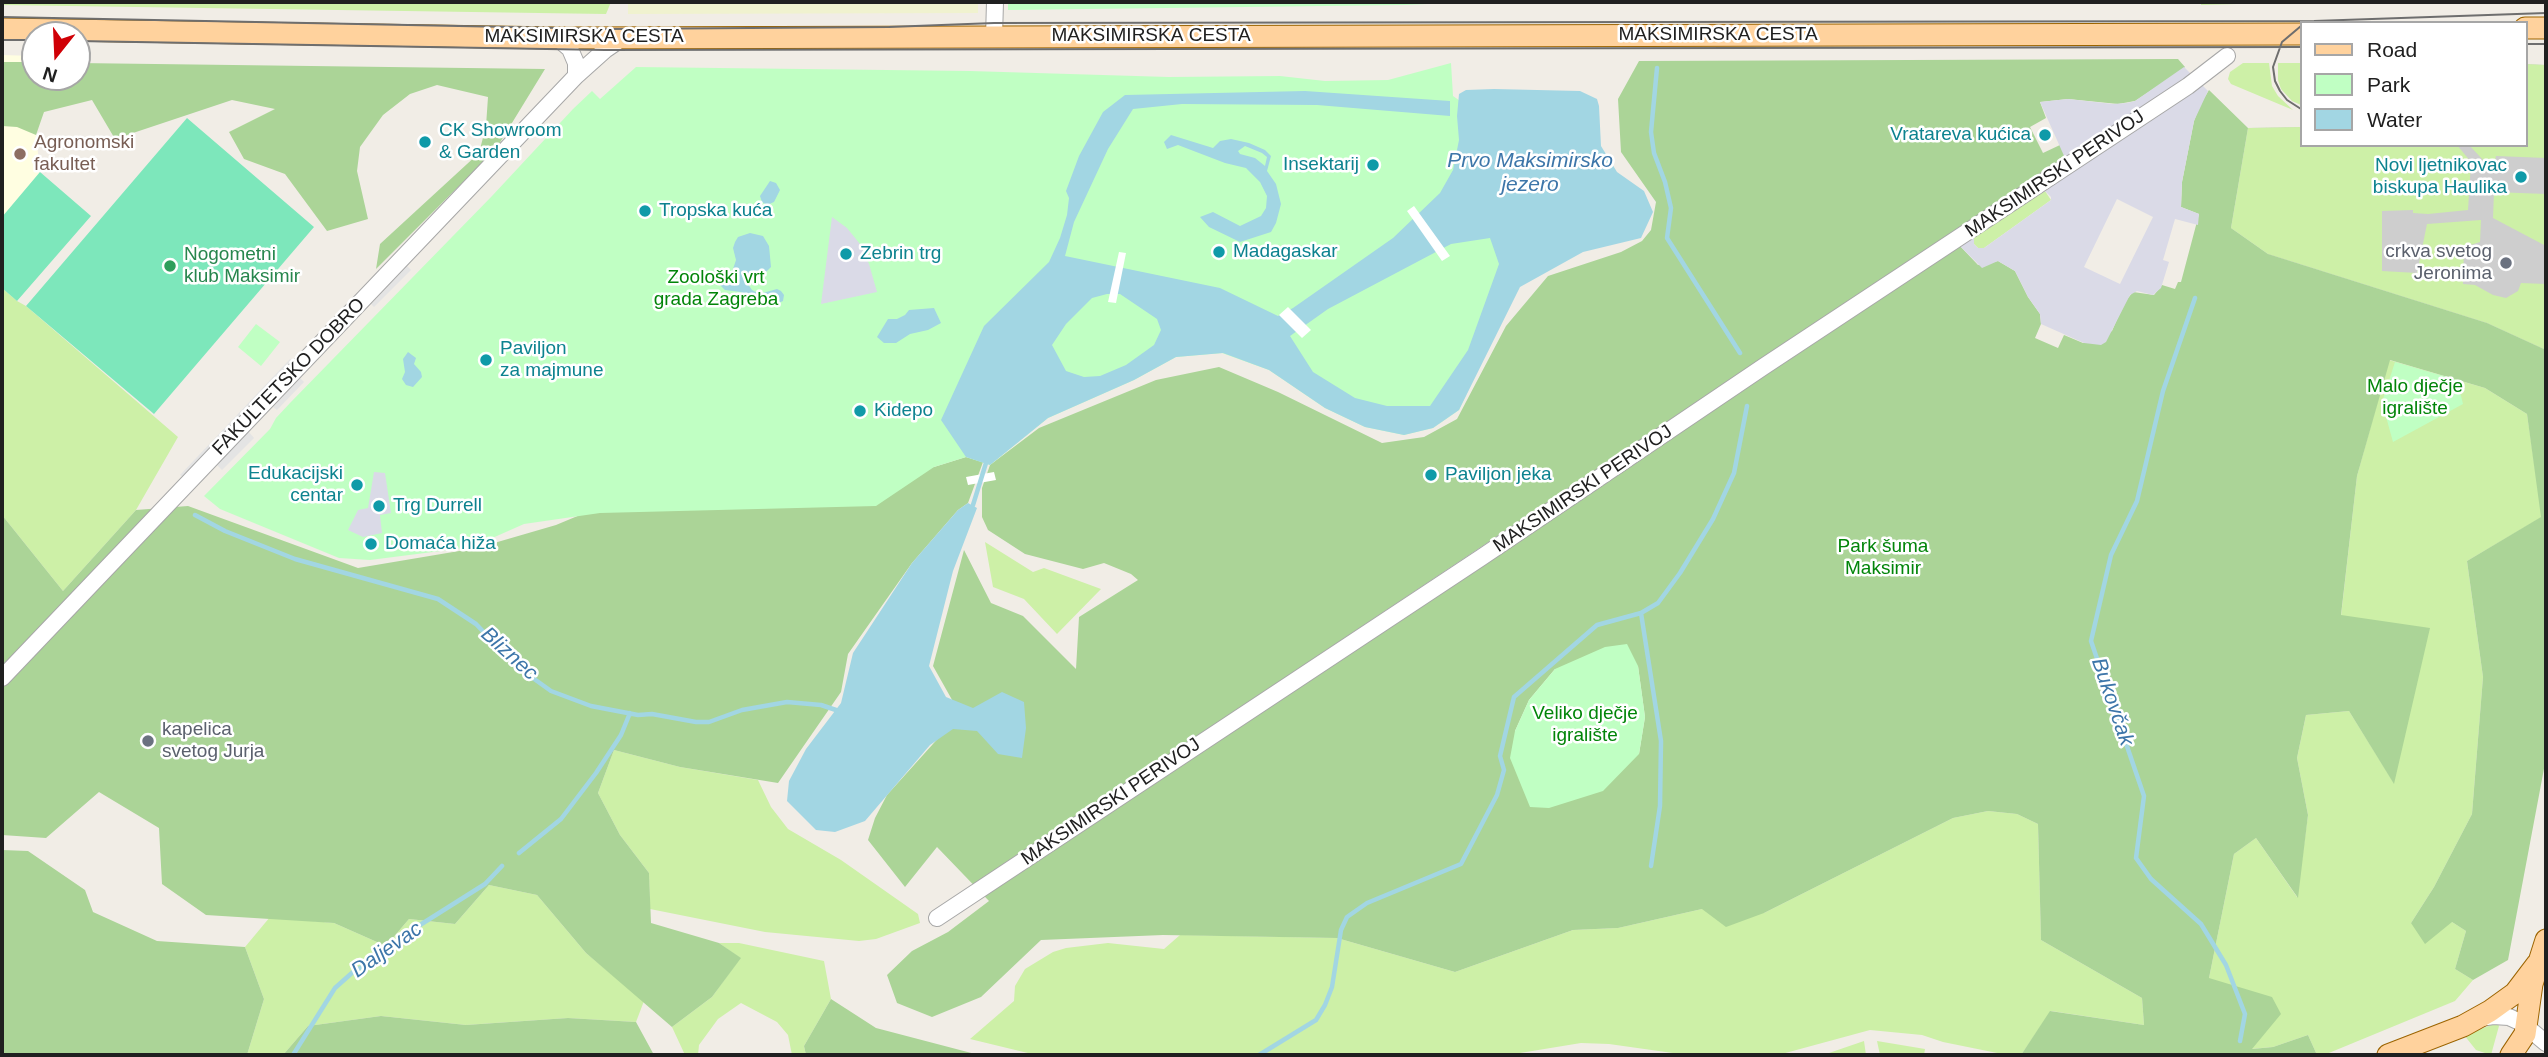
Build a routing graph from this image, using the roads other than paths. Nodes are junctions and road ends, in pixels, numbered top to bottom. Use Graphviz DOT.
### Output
graph roads {
  1 [pos="995,2"];
  2 [pos="2546,28"];
  3 [pos="2,29"];
  4 [pos="2527,29"];
  5 [pos="2300,34"];
  6 [pos="624,37"];
  7 [pos="994,37"];
  8 [pos="557,38"];
  9 [pos="2227,56"];
  10 [pos="576,76"];
  11 [pos="2,678"];
  12 [pos="937,918"];
  13 [pos="2546,940"];
  14 [pos="2531,972"];
  15 [pos="2474,1021"];
  16 [pos="2527,1027"];
  17 [pos="2546,1043"];
  18 [pos="2388,1055"];
  19 [pos="2511,1055"];
  1 -- 7 [label="street"];
  2 -- 4 [label="main road"];
  3 -- 8 [label="main road, MAKSIMIRSKA CESTA"];
  5 -- 7 [label="main road, MAKSIMIRSKA CESTA"];
  6 -- 7 [label="main road, MAKSIMIRSKA CESTA"];
  6 -- 8 [label="main road, MAKSIMIRSKA CESTA"];
  6 -- 10 [label="street, FAKULTETSKO DOBRO"];
  8 -- 10 [label="street"];
  9 -- 12 [label="street, MAKSIMIRSKI PERIVOJ"];
  10 -- 11 [label="street, FAKULTETSKO DOBRO"];
  13 -- 14 [label="main road"];
  14 -- 15 [label="main road"];
  14 -- 16 [label="main road"];
  15 -- 16 [label="street"];
  15 -- 18 [label="main road"];
  16 -- 17 [label="street"];
  16 -- 19 [label="main road"];
}
